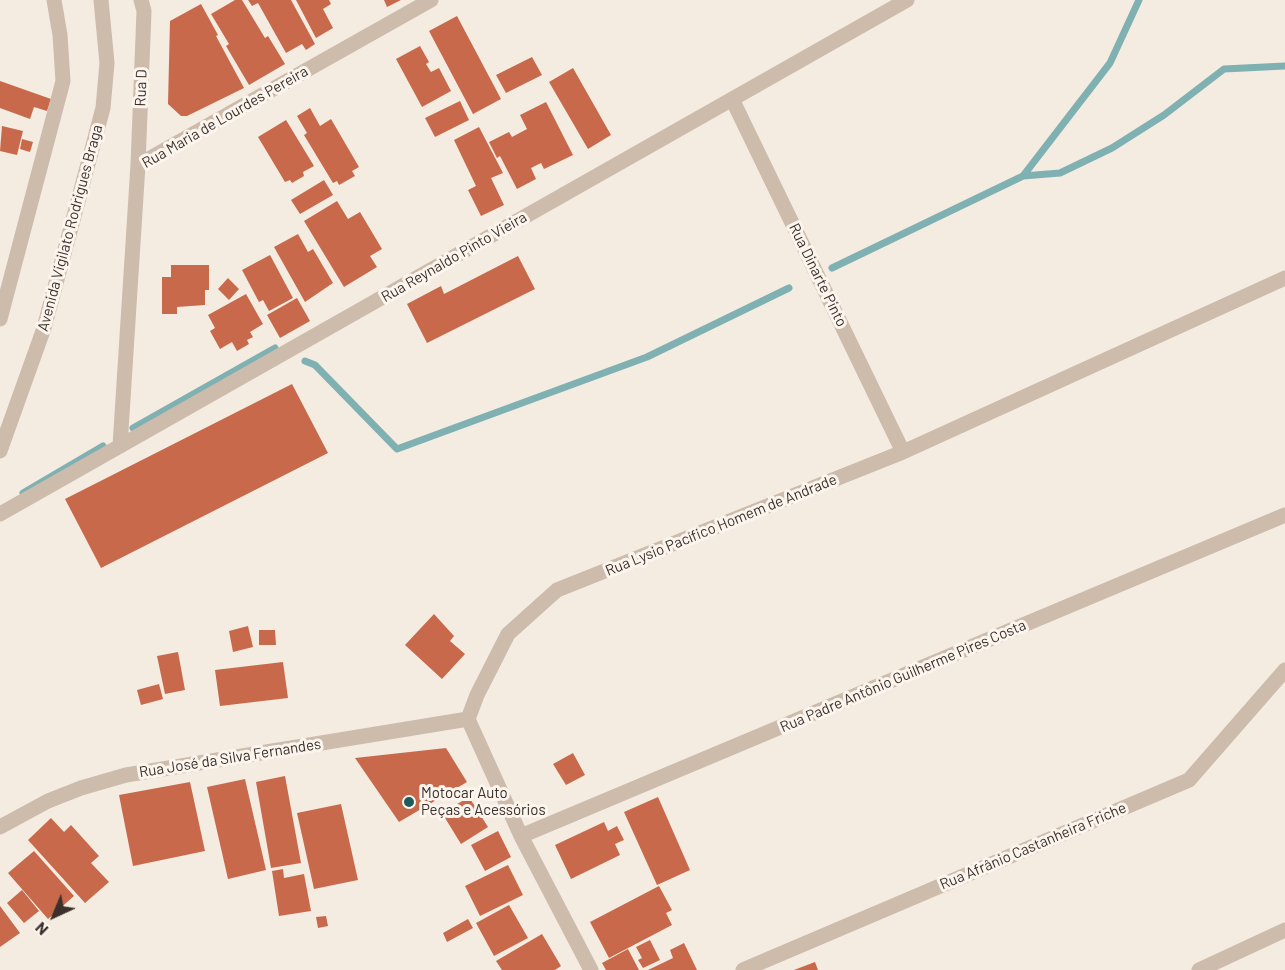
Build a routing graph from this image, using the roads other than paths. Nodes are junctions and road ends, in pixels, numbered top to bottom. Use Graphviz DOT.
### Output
graph roads {
  1 [pos="54,0"];
  2 [pos="101,0"];
  3 [pos="430,0"];
  4 [pos="907,0"];
  5 [pos="142,6"];
  6 [pos="732,99"];
  7 [pos="138,165"];
  8 [pos="1285,278"];
  9 [pos="0,319"];
  10 [pos="120,446"];
  11 [pos="0,450"];
  12 [pos="903,452"];
  13 [pos="0,514"];
  14 [pos="1285,515"];
  15 [pos="1285,670"];
  16 [pos="468,719"];
  17 [pos="0,827"];
  18 [pos="521,836"];
  19 [pos="1285,930"];
  20 [pos="591,970"];
  21 [pos="743,970"];
  22 [pos="1199,970"];
  1 -- 9 [label="street"];
  2 -- 11 [label="street, Avenida Vigilato Rodrigues Braga"];
  3 -- 7 [label="street, Rua Maria de Lourdes Pereira"];
  4 -- 6 [label="street, Rua Reynaldo Pinto Vieira"];
  5 -- 7 [label="street, Rua D"];
  6 -- 10 [label="street, Rua Reynaldo Pinto Vieira"];
  6 -- 12 [label="street, Rua Dinarte Pinto"];
  7 -- 10 [label="street, Rua Maria de Lourdes Pereira"];
  8 -- 12 [label="street, Rua Lysio Pacífico Homem de Andrade"];
  10 -- 13 [label="street, Rua Reynaldo Pinto Vieira"];
  12 -- 16 [label="street, Rua Lysio Pacífico Homem de Andrade"];
  14 -- 18 [label="street, Rua Padre Antônio Guilherme Pires Costa"];
  15 -- 21 [label="street, Rua Afrânio Castanheira Friche"];
  16 -- 17 [label="street, Rua José da Silva Fernandes"];
  16 -- 18 [label="street"];
  18 -- 20 [label="street"];
  19 -- 22 [label="street"];
}
